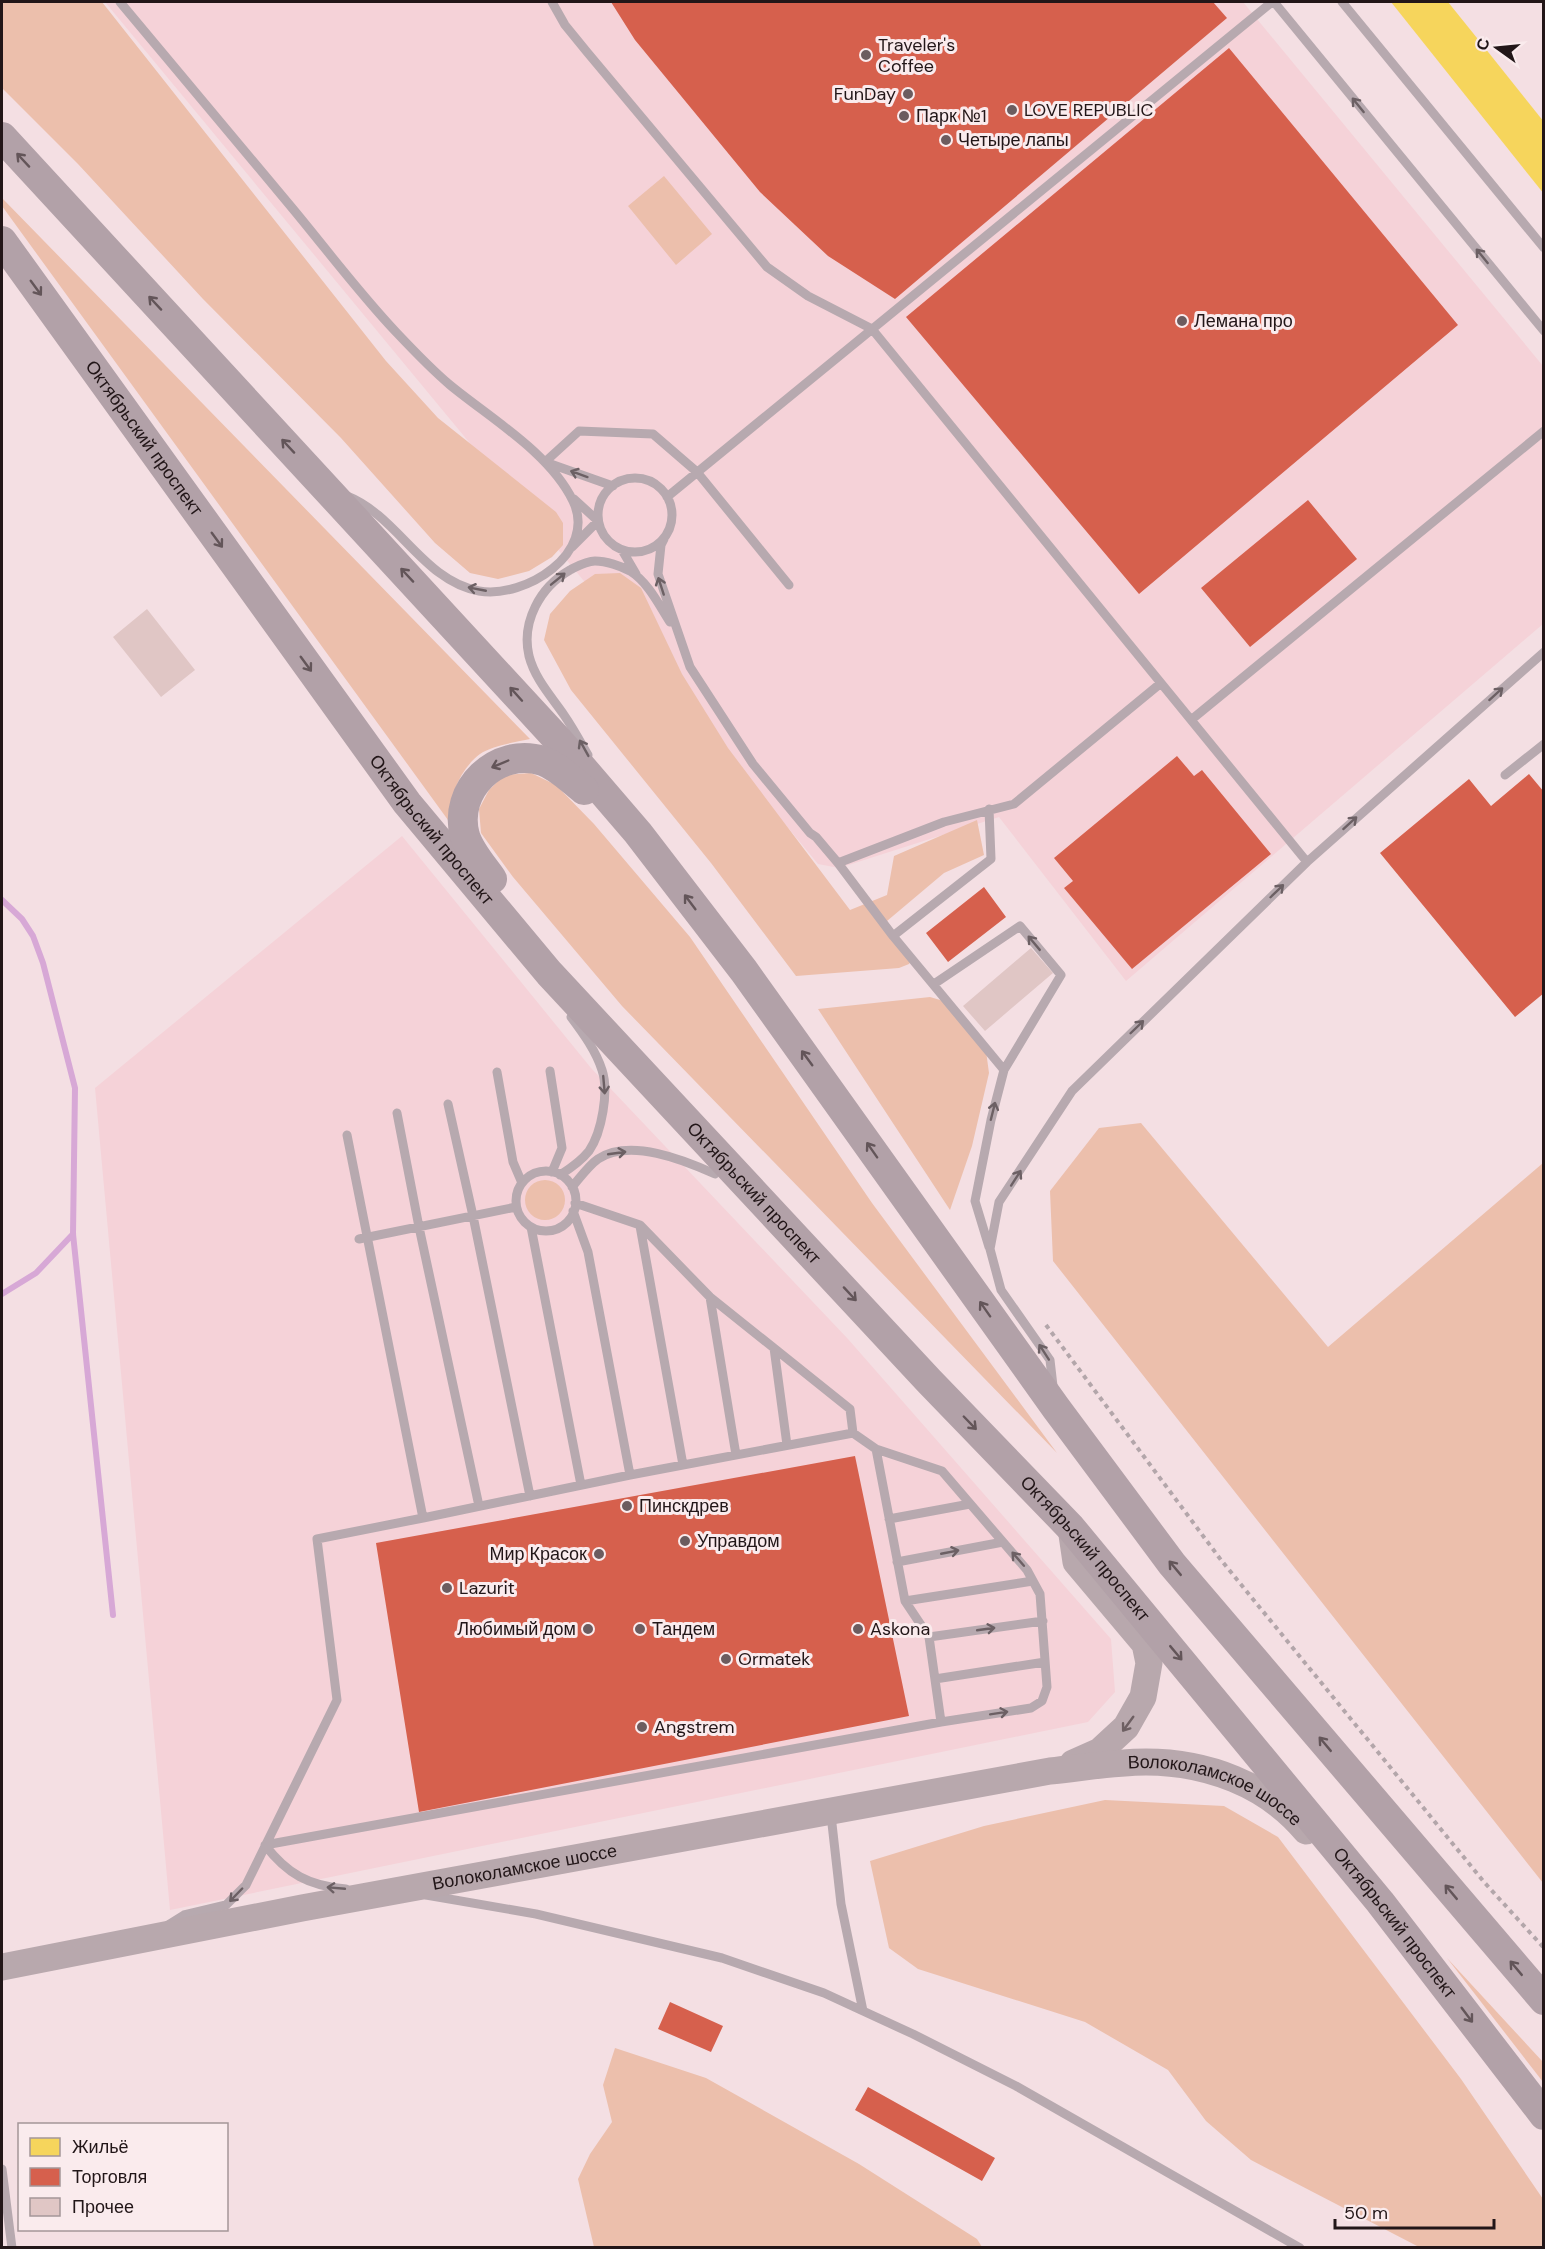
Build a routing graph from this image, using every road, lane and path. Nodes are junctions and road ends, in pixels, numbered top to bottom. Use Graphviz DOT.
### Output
graph roads {
  1 [pos="120,2"];
  2 [pos="552,2"];
  3 [pos="1273,2"];
  4 [pos="1342,2"];
  5 [pos="2,137"];
  6 [pos="2,241"];
  7 [pos="1544,248"];
  8 [pos="872,329"];
  9 [pos="1544,332"];
  10 [pos="1544,431"];
  11 [pos="545,462"];
  12 [pos="697,472"];
  13 [pos="613,486"];
  14 [pos="328,489"];
  15 [pos="570,495"];
  16 [pos="667,497"];
  17 [pos="598,521"];
  18 [pos="664,539"];
  19 [pos="568,551"];
  20 [pos="624,554"];
  21 [pos="609,563"];
  22 [pos="637,577"];
  23 [pos="789,585"];
  24 [pos="676,632"];
  25 [pos="1544,652"];
  26 [pos="1161,683"];
  27 [pos="1191,720"];
  28 [pos="1544,744"];
  29 [pos="593,763"];
  30 [pos="599,773"];
  31 [pos="1505,775"];
  32 [pos="989,809"];
  33 [pos="638,833"];
  34 [pos="1306,862"];
  35 [pos="838,863"];
  36 [pos="893,936"];
  37 [pos="933,984"];
  38 [pos="562,993"];
  39 [pos="1004,1070"];
  40 [pos="550,1071"];
  41 [pos="497,1072"];
  42 [pos="448,1104"];
  43 [pos="397,1113"];
  44 [pos="347,1135"];
  45 [pos="556,1173"];
  46 [pos="715,1174"];
  47 [pos="522,1183"];
  48 [pos="572,1186"];
  49 [pos="516,1207"];
  50 [pos="574,1207"];
  51 [pos="473,1216"];
  52 [pos="785,1224"];
  53 [pos="640,1225"];
  54 [pos="419,1227"];
  55 [pos="531,1227"];
  56 [pos="363,1238"];
  57 [pos="990,1249"];
  58 [pos="710,1297"];
  59 [pos="1046,1324"];
  60 [pos="774,1348"];
  61 [pos="1056,1408"];
  62 [pos="853,1433"];
  63 [pos="787,1445"];
  64 [pos="876,1449"];
  65 [pos="736,1455"];
  66 [pos="682,1466"];
  67 [pos="630,1475"];
  68 [pos="581,1485"];
  69 [pos="530,1496"];
  70 [pos="970,1504"];
  71 [pos="479,1506"];
  72 [pos="423,1518"];
  73 [pos="889,1519"];
  74 [pos="1071,1528"];
  75 [pos="1003,1542"];
  76 [pos="897,1562"];
  77 [pos="1033,1581"];
  78 [pos="905,1601"];
  79 [pos="1043,1621"];
  80 [pos="929,1637"];
  81 [pos="1046,1662"];
  82 [pos="935,1679"];
  83 [pos="941,1722"];
  84 [pos="1050,1772"];
  85 [pos="831,1812"];
  86 [pos="265,1845"];
  87 [pos="397,1891"];
  88 [pos="1380,1902"];
  89 [pos="149,1938"];
  90 [pos="1544,1948"];
  91 [pos="2,1967"];
  92 [pos="1544,2000"];
  93 [pos="863,2011"];
  94 [pos="1544,2115"];
  95 [pos="2,2169"];
  96 [pos="12,2247"];
  97 [pos="1300,2247"];
  1 -- 11 [label="lane"];
  2 -- 8 [label="lane"];
  3 -- 8 [label="lane"];
  9 -- 3 [label="lane, one-way"];
  4 -- 7 [label="lane"];
  14 -- 5 [label="main road, one-way"];
  6 -- 38 [label="main road, Октябрьский проспект, one-way"];
  8 -- 12 [label="lane"];
  8 -- 26 [label="lane"];
  10 -- 27 [label="lane"];
  11 -- 12 [label="lane"];
  13 -- 11 [label="lane, one-way"];
  11 -- 15 [label="lane"];
  12 -- 16 [label="lane"];
  12 -- 23 [label="lane"];
  13 -- 16 [label="lane"];
  13 -- 17 [label="lane"];
  19 -- 14 [label="lane, one-way"];
  33 -- 14 [label="main road, one-way"];
  15 -- 17 [label="lane"];
  15 -- 19 [label="lane"];
  16 -- 18 [label="lane"];
  17 -- 19 [label="lane"];
  17 -- 20 [label="lane"];
  18 -- 20 [label="lane"];
  24 -- 18 [label="lane, one-way"];
  20 -- 21 [label="lane"];
  20 -- 22 [label="lane"];
  21 -- 22 [label="lane"];
  29 -- 21 [label="lane, one-way"];
  22 -- 24 [label="lane"];
  24 -- 35 [label="lane"];
  34 -- 25 [label="lane, one-way"];
  26 -- 27 [label="lane"];
  26 -- 32 [label="lane"];
  27 -- 34 [label="lane"];
  28 -- 31 [label="lane"];
  30 -- 33 [label="lane"];
  32 -- 35 [label="lane"];
  32 -- 36 [label="lane"];
  33 -- 38 [label="main road, one-way"];
  61 -- 33 [label="main road, one-way"];
  57 -- 34 [label="lane, one-way"];
  35 -- 36 [label="lane"];
  36 -- 37 [label="lane"];
  37 -- 39 [label="lane"];
  39 -- 37 [label="lane, one-way"];
  38 -- 45 [label="lane, one-way"];
  38 -- 46 [label="main road"];
  38 -- 52 [label="main road, Октябрьский проспект"];
  57 -- 39 [label="lane, one-way"];
  40 -- 45 [label="lane"];
  41 -- 47 [label="lane"];
  42 -- 51 [label="lane"];
  43 -- 54 [label="lane"];
  44 -- 56 [label="lane"];
  45 -- 47 [label="lane"];
  45 -- 48 [label="lane"];
  48 -- 46 [label="lane, one-way"];
  46 -- 52 [label="main road"];
  47 -- 49 [label="lane"];
  48 -- 50 [label="lane"];
  49 -- 51 [label="lane"];
  49 -- 55 [label="lane"];
  50 -- 53 [label="lane"];
  50 -- 55 [label="lane"];
  50 -- 67 [label="lane"];
  51 -- 54 [label="lane"];
  51 -- 69 [label="lane"];
  52 -- 74 [label="main road, Октябрьский проспект, one-way"];
  53 -- 58 [label="lane"];
  53 -- 66 [label="lane"];
  54 -- 56 [label="lane"];
  54 -- 71 [label="lane"];
  55 -- 68 [label="lane"];
  56 -- 72 [label="lane"];
  61 -- 57 [label="lane, one-way"];
  58 -- 60 [label="lane"];
  58 -- 65 [label="lane"];
  59 -- 90 [label="path"];
  60 -- 62 [label="lane"];
  60 -- 63 [label="lane"];
  92 -- 61 [label="main road, one-way"];
  62 -- 63 [label="lane"];
  62 -- 64 [label="lane"];
  63 -- 65 [label="lane"];
  64 -- 70 [label="lane"];
  64 -- 73 [label="lane"];
  65 -- 66 [label="lane"];
  66 -- 67 [label="lane"];
  67 -- 68 [label="lane"];
  68 -- 69 [label="lane"];
  69 -- 71 [label="lane"];
  70 -- 73 [label="lane"];
  70 -- 75 [label="lane"];
  71 -- 72 [label="lane"];
  72 -- 86 [label="lane"];
  73 -- 76 [label="lane"];
  74 -- 84 [label="main road, Волоколамское шоссе, one-way"];
  74 -- 88 [label="main road, Октябрьский проспект, one-way"];
  76 -- 75 [label="lane, one-way"];
  77 -- 75 [label="lane, one-way"];
  76 -- 78 [label="lane"];
  77 -- 78 [label="lane"];
  77 -- 79 [label="lane"];
  78 -- 80 [label="lane"];
  80 -- 79 [label="lane, one-way"];
  79 -- 81 [label="lane"];
  80 -- 82 [label="lane"];
  81 -- 82 [label="lane"];
  83 -- 81 [label="lane, one-way"];
  82 -- 83 [label="lane"];
  83 -- 86 [label="lane"];
  84 -- 85 [label="main road, Волоколамское шоссе"];
  84 -- 88 [label="main road, Волоколамское шоссе"];
  85 -- 87 [label="main road, Волоколамское шоссе"];
  85 -- 93 [label="lane"];
  87 -- 86 [label="lane, one-way"];
  86 -- 89 [label="lane, one-way"];
  87 -- 89 [label="main road, Волоколамское шоссе"];
  87 -- 93 [label="lane"];
  88 -- 94 [label="main road, Октябрьский проспект, one-way"];
  89 -- 91 [label="main road, Волоколамское шоссе"];
  93 -- 97 [label="lane"];
  95 -- 96 [label="lane"];
}
